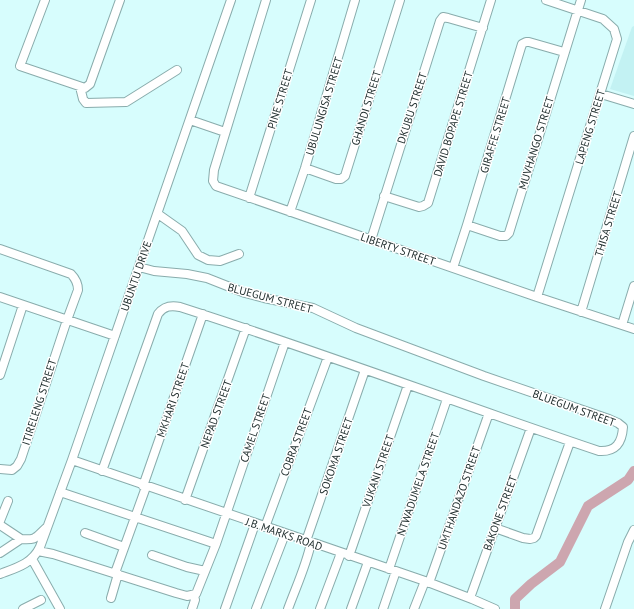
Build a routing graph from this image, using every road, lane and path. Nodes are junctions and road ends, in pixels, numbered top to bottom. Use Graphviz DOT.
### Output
graph roads {
  1 [pos="45,0"];
  2 [pos="120,0"];
  3 [pos="266,0"];
  4 [pos="311,0"];
  5 [pos="356,0"];
  6 [pos="399,0"];
  7 [pos="491,0"];
  8 [pos="546,0"];
  9 [pos="581,0"];
  10 [pos="228,1"];
  11 [pos="577,11"];
  12 [pos="483,28"];
  13 [pos="564,52"];
  14 [pos="177,70"];
  15 [pos="80,87"];
  16 [pos="601,94"];
  17 [pos="634,104"];
  18 [pos="190,120"];
  19 [pos="225,132"];
  20 [pos="634,136"];
  21 [pos="305,168"];
  22 [pos="384,196"];
  23 [pos="249,198"];
  24 [pos="290,212"];
  25 [pos="158,214"];
  26 [pos="467,224"];
  27 [pos="371,240"];
  28 [pos="0,249"];
  29 [pos="239,254"];
  30 [pos="139,268"];
  31 [pos="452,268"];
  32 [pos="634,286"];
  33 [pos="0,297"];
  34 [pos="537,297"];
  35 [pos="23,305"];
  36 [pos="581,312"];
  37 [pos="203,314"];
  38 [pos="67,320"];
  39 [pos="622,325"];
  40 [pos="246,328"];
  41 [pos="634,329"];
  42 [pos="115,336"];
  43 [pos="285,342"];
  44 [pos="328,357"];
  45 [pos="365,370"];
  46 [pos="0,375"];
  47 [pos="408,385"];
  48 [pos="447,399"];
  49 [pos="489,413"];
  50 [pos="531,428"];
  51 [pos="570,442"];
  52 [pos="72,460"];
  53 [pos="0,469"];
  54 [pos="102,471"];
  55 [pos="145,486"];
  56 [pos="60,492"];
  57 [pos="185,500"];
  58 [pos="8,501"];
  59 [pos="226,514"];
  60 [pos="135,518"];
  61 [pos="255,524"];
  62 [pos="1,525"];
  63 [pos="48,526"];
  64 [pos="265,527"];
  65 [pos="495,528"];
  66 [pos="634,530"];
  67 [pos="85,533"];
  68 [pos="285,534"];
  69 [pos="21,539"];
  70 [pos="309,542"];
  71 [pos="216,544"];
  72 [pos="124,547"];
  73 [pos="630,550"];
  74 [pos="38,551"];
  75 [pos="0,553"];
  76 [pos="345,554"];
  77 [pos="152,556"];
  78 [pos="32,559"];
  79 [pos="368,562"];
  80 [pos="392,570"];
  81 [pos="205,571"];
  82 [pos="117,573"];
  83 [pos="0,574"];
  84 [pos="427,582"];
  85 [pos="194,595"];
  86 [pos="111,598"];
  87 [pos="470,598"];
  88 [pos="41,600"];
  89 [pos="23,609"];
  90 [pos="60,609"];
  91 [pos="192,609"];
  92 [pos="225,609"];
  93 [pos="256,609"];
  94 [pos="288,609"];
  95 [pos="320,609"];
  96 [pos="351,609"];
  97 [pos="383,609"];
  98 [pos="414,609"];
  99 [pos="495,609"];
  100 [pos="605,609"];
  1 -- 15 [label="street"];
  2 -- 15 [label="street"];
  3 -- 19 [label="street, LIBERTY STREET"];
  4 -- 23 [label="street, PINE STREET"];
  5 -- 21 [label="street, UBULUNGISA STREET"];
  6 -- 21 [label="street, GHANDI STREET"];
  7 -- 12 [label="street, DAVID BOPAPE STREET"];
  8 -- 11 [label="street, LAPENG STREET"];
  9 -- 11 [label="street, MUVHANGO STREET"];
  10 -- 18 [label="street, UBUNTU DRIVE"];
  11 -- 13 [label="street, MUVHANGO STREET"];
  11 -- 16 [label="street, LAPENG STREET"];
  12 -- 22 [label="street, DAVID BOPAPE STREET"];
  12 -- 22 [label="street, DKUBU STREET"];
  13 -- 26 [label="street, GIRAFFE STREET"];
  13 -- 26 [label="street, MUVHANGO STREET"];
  14 -- 15 [label="street"];
  16 -- 17 [label="street"];
  16 -- 34 [label="street, LAPENG STREET"];
  18 -- 19 [label="street"];
  18 -- 25 [label="street, UBUNTU DRIVE"];
  19 -- 23 [label="street, LIBERTY STREET"];
  20 -- 36 [label="street, THISA STREET"];
  21 -- 24 [label="street, UBULUNGISA STREET"];
  22 -- 27 [label="street, DKUBU STREET"];
  23 -- 24 [label="street, LIBERTY STREET"];
  24 -- 27 [label="street, LIBERTY STREET"];
  25 -- 29 [label="street"];
  25 -- 30 [label="street, UBUNTU DRIVE"];
  26 -- 31 [label="street, GIRAFFE STREET"];
  27 -- 31 [label="street, LIBERTY STREET"];
  28 -- 38 [label="street"];
  30 -- 42 [label="street, UBUNTU DRIVE"];
  30 -- 51 [label="street, BLUEGUM STREET"];
  31 -- 34 [label="street, LIBERTY STREET"];
  32 -- 39 [label="street"];
  33 -- 35 [label="street"];
  34 -- 36 [label="street, LIBERTY STREET"];
  35 -- 38 [label="street"];
  35 -- 46 [label="street"];
  36 -- 39 [label="street, LIBERTY STREET"];
  37 -- 40 [label="street, BLUEGUM STREET"];
  37 -- 54 [label="street, BLUEGUM STREET"];
  37 -- 55 [label="street, MKHARI STREET"];
  38 -- 42 [label="street"];
  38 -- 53 [label="street, ITIRELENG STREET"];
  39 -- 41 [label="street, LIBERTY STREET"];
  40 -- 43 [label="street, BLUEGUM STREET"];
  40 -- 57 [label="street, NEPAD STREET"];
  42 -- 52 [label="street, UBUNTU DRIVE"];
  43 -- 44 [label="street, BLUEGUM STREET"];
  43 -- 59 [label="street, CAMEL STREET"];
  44 -- 45 [label="street, BLUEGUM STREET"];
  44 -- 64 [label="street, COBRA STREET"];
  45 -- 47 [label="street, BLUEGUM STREET"];
  45 -- 70 [label="street, SOKOMA STREET"];
  47 -- 48 [label="street, BLUEGUM STREET"];
  47 -- 76 [label="street, VUKANI STREET"];
  48 -- 49 [label="street, BLUEGUM STREET"];
  48 -- 80 [label="street, NTWADUMELA STREET"];
  49 -- 50 [label="street, BLUEGUM STREET"];
  49 -- 84 [label="street, UMTHANDAZO STREET"];
  50 -- 51 [label="street, BLUEGUM STREET"];
  50 -- 65 [label="street, BAKONE STREET"];
  51 -- 65 [label="street"];
  52 -- 54 [label="street, J.B. MARKS ROAD"];
  52 -- 56 [label="street, UBUNTU DRIVE"];
  54 -- 55 [label="street, J.B. MARKS ROAD"];
  55 -- 57 [label="street, J.B. MARKS ROAD"];
  55 -- 60 [label="street, MKHARI STREET"];
  56 -- 60 [label="street"];
  56 -- 63 [label="street, UBUNTU DRIVE"];
  57 -- 59 [label="street, J.B. MARKS ROAD"];
  58 -- 62 [label="street"];
  59 -- 61 [label="street, J.B. MARKS ROAD"];
  59 -- 71 [label="street, CAMEL STREET"];
  60 -- 71 [label="street"];
  60 -- 72 [label="street, MKHARI STREET"];
  61 -- 64 [label="street, J.B. MARKS ROAD"];
  61 -- 92 [label="street"];
  62 -- 69 [label="street"];
  63 -- 69 [label="street"];
  63 -- 74 [label="street, UBUNTU DRIVE"];
  64 -- 68 [label="street, J.B. MARKS ROAD"];
  65 -- 87 [label="street, BAKONE STREET"];
  66 -- 73 [label="street"];
  67 -- 72 [label="street"];
  68 -- 70 [label="street, J.B. MARKS ROAD"];
  68 -- 93 [label="street"];
  69 -- 75 [label="street"];
  70 -- 76 [label="street, J.B. MARKS ROAD"];
  70 -- 94 [label="street, SOKOMA STREET"];
  71 -- 81 [label="street, CAMEL STREET"];
  72 -- 82 [label="street, MKHARI STREET"];
  73 -- 100 [label="street"];
  74 -- 78 [label="street"];
  74 -- 82 [label="street"];
  76 -- 79 [label="street, J.B. MARKS ROAD"];
  76 -- 95 [label="street, VUKANI STREET"];
  77 -- 81 [label="street"];
  78 -- 83 [label="street"];
  78 -- 90 [label="street"];
  79 -- 80 [label="street, J.B. MARKS ROAD"];
  79 -- 96 [label="street"];
  80 -- 84 [label="street, J.B. MARKS ROAD"];
  80 -- 97 [label="street, NTWADUMELA STREET"];
  81 -- 85 [label="street, CAMEL STREET"];
  82 -- 85 [label="street"];
  82 -- 86 [label="street, MKHARI STREET"];
  84 -- 87 [label="street, J.B. MARKS ROAD"];
  84 -- 98 [label="street, UMTHANDAZO STREET"];
  85 -- 91 [label="street, CAMEL STREET"];
  87 -- 99 [label="street, J.B. MARKS ROAD"];
  88 -- 89 [label="street"];
}
